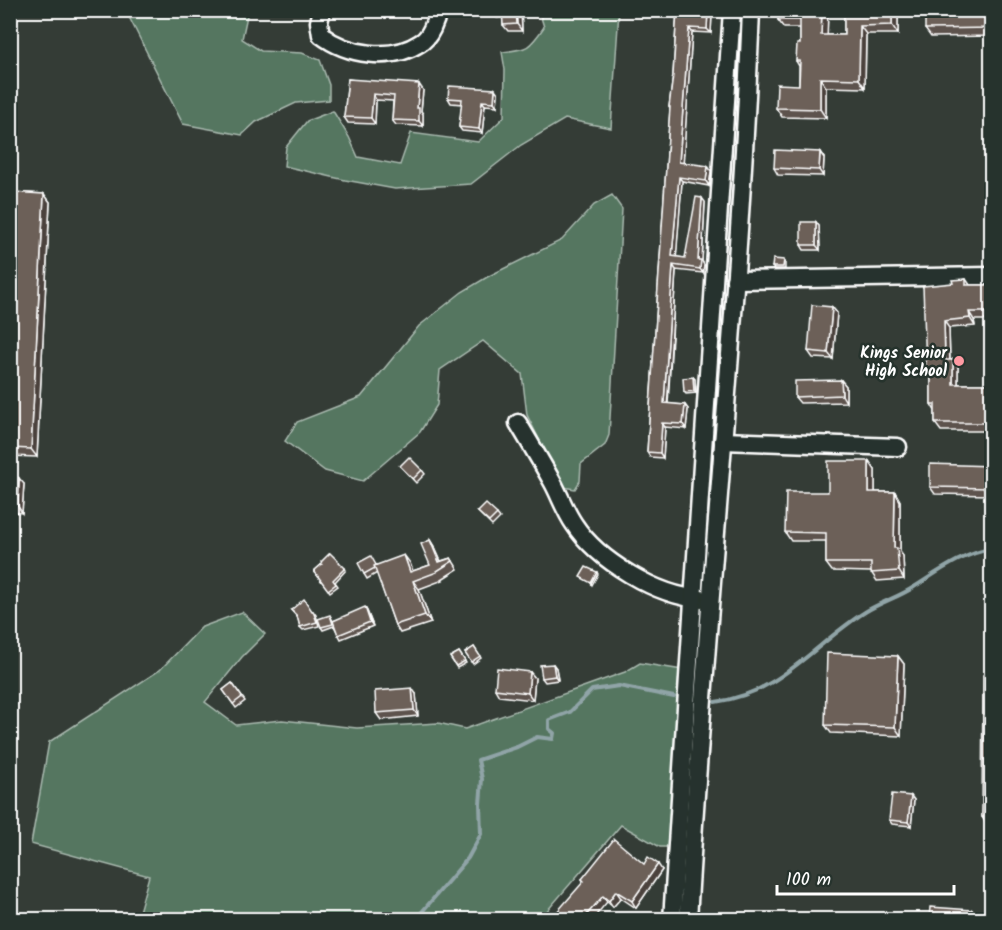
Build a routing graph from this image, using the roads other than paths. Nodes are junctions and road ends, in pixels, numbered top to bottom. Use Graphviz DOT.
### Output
graph roads {
  1 [pos="322,10"];
  2 [pos="438,10"];
  3 [pos="732,10"];
  4 [pos="752,10"];
  5 [pos="992,276"];
  6 [pos="735,280"];
  7 [pos="518,423"];
  8 [pos="723,441"];
  9 [pos="898,447"];
  10 [pos="692,598"];
  11 [pos="711,599"];
  12 [pos="672,920"];
  13 [pos="688,920"];
  1 -- 2 [label="street"];
  3 -- 10 [label="street"];
  4 -- 6 [label="street"];
  5 -- 6 [label="street"];
  6 -- 8 [label="street"];
  7 -- 10 [label="street"];
  8 -- 9 [label="street"];
  8 -- 11 [label="street"];
  10 -- 11 [label="street"];
  10 -- 12 [label="street"];
  11 -- 13 [label="street"];
}
